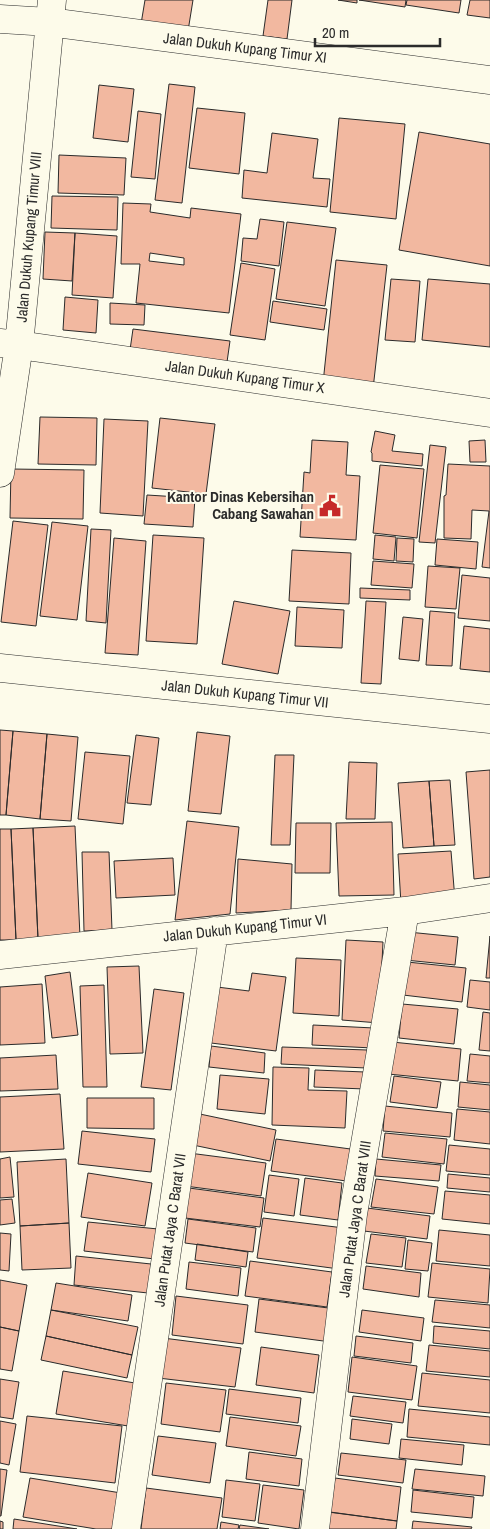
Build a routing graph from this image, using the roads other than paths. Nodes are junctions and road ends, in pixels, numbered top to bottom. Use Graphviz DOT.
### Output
graph roads {
  1 [pos="51,11"];
  2 [pos="0,19"];
  3 [pos="490,80"];
  4 [pos="9,344"];
  5 [pos="490,413"];
  6 [pos="0,473"];
  7 [pos="0,668"];
  8 [pos="490,719"];
  9 [pos="490,898"];
  10 [pos="405,911"];
  11 [pos="214,931"];
  12 [pos="0,955"];
  13 [pos="126,1529"];
  14 [pos="315,1529"];
  1 -- 2 [label="street, Jalan Dukuh Kupang Timur XI"];
  1 -- 3 [label="street, Jalan Dukuh Kupang Timur XI"];
  1 -- 4 [label="street, Jalan Dukuh Kupang Timur VIII"];
  4 -- 5 [label="street, Jalan Dukuh Kupang Timur X"];
  4 -- 6 [label="street, Jalan Dukuh Kupang Timur VIII"];
  7 -- 8 [label="street, Jalan Dukuh Kupang Timur VII"];
  9 -- 10 [label="street, Jalan Dukuh Kupang Timur VI"];
  10 -- 11 [label="street, Jalan Dukuh Kupang Timur VI"];
  10 -- 14 [label="street, Jalan Putat Jaya C Barat VIII"];
  11 -- 12 [label="street, Jalan Dukuh Kupang Timur VI"];
  11 -- 13 [label="street, Jalan Putat Jaya C Barat VII"];
}
